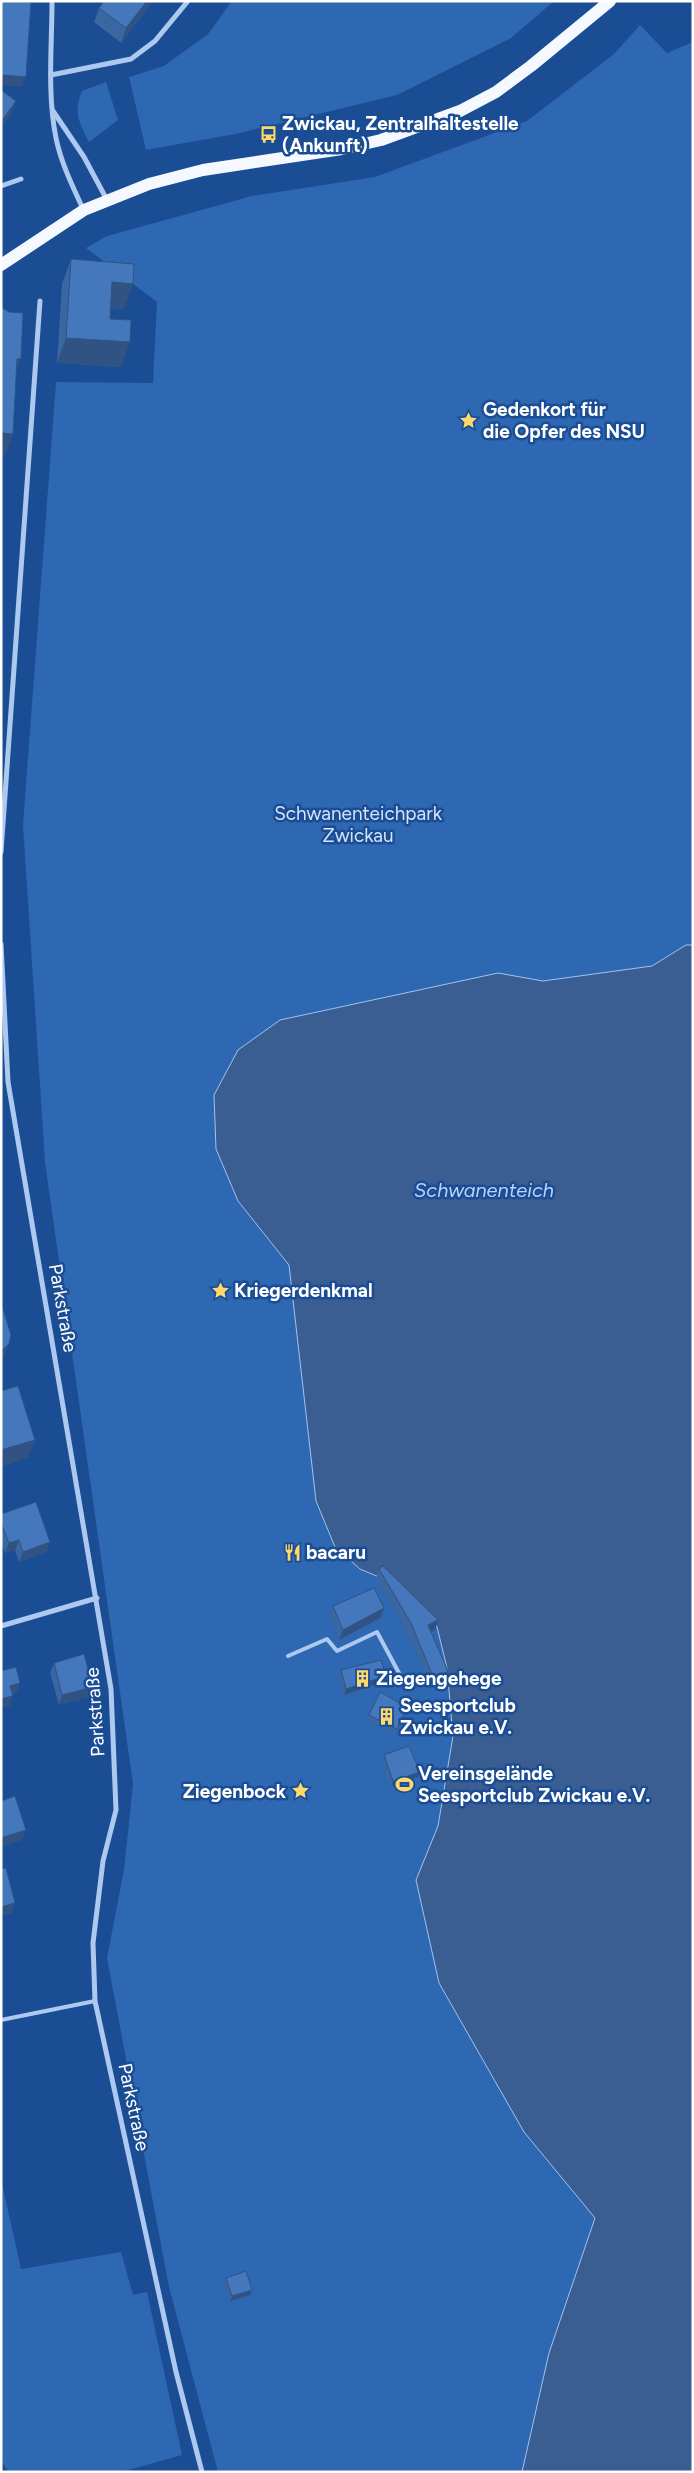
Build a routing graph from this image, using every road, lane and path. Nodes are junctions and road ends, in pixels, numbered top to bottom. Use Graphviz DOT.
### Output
graph roads {
  1 [pos="52,1"];
  2 [pos="188,1"];
  3 [pos="610,1"];
  4 [pos="51,75"];
  5 [pos="53,110"];
  6 [pos="21,179"];
  7 [pos="1,186"];
  8 [pos="107,200"];
  9 [pos="84,210"];
  10 [pos="1,265"];
  11 [pos="40,301"];
  12 [pos="1,852"];
  13 [pos="1,944"];
  14 [pos="8,1082"];
  15 [pos="1,1084"];
  16 [pos="97,1598"];
  17 [pos="1,1626"];
  18 [pos="288,1656"];
  19 [pos="407,1688"];
  20 [pos="95,2001"];
  21 [pos="1,2020"];
  22 [pos="202,2472"];
  1 -- 4 [label="street"];
  2 -- 4 [label="street"];
  3 -- 8 [label="main road"];
  4 -- 5 [label="street"];
  5 -- 8 [label="street"];
  5 -- 9 [label="street"];
  6 -- 7 [label="street"];
  8 -- 9 [label="main road"];
  9 -- 10 [label="main road"];
  11 -- 12 [label="street"];
  13 -- 14 [label="street, Parkstraße"];
  14 -- 15 [label="street"];
  14 -- 16 [label="street, Parkstraße"];
  16 -- 17 [label="street"];
  16 -- 20 [label="street, Parkstraße"];
  18 -- 19 [label="lane"];
  20 -- 21 [label="lane"];
  20 -- 22 [label="street, Parkstraße"];
}
